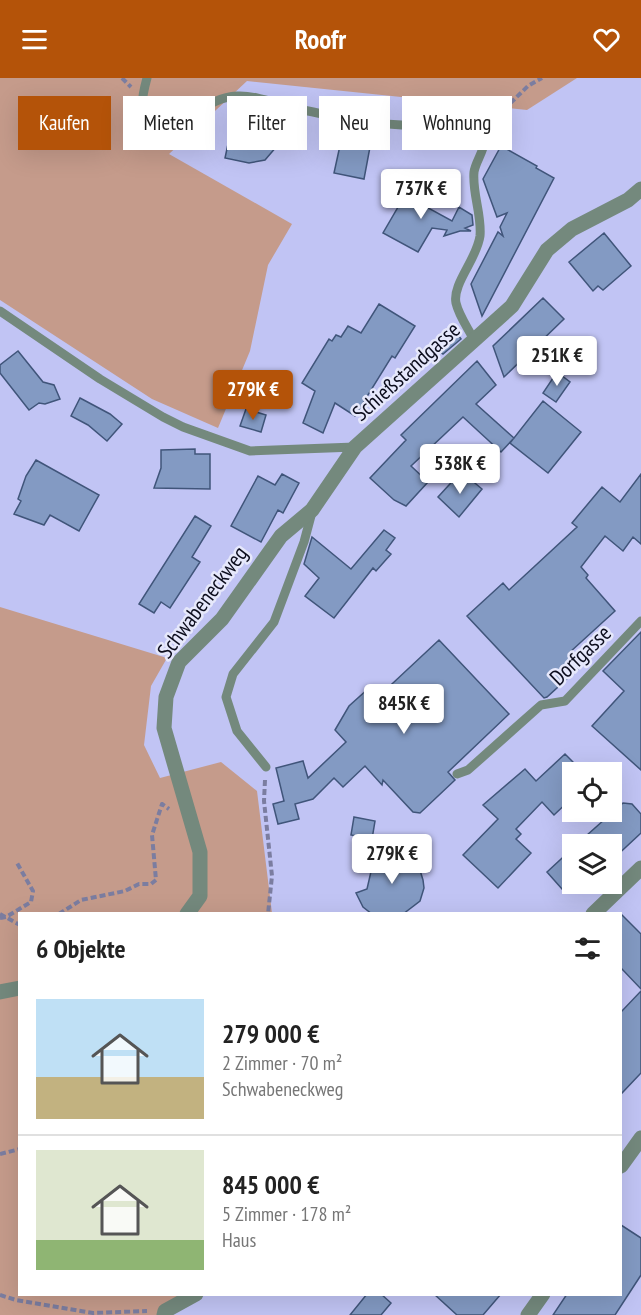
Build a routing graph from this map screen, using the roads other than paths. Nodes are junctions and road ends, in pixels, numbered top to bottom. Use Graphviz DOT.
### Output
graph roads {
  1 [pos="147,78"];
  2 [pos="641,189"];
  3 [pos="0,311"];
  4 [pos="474,340"];
  5 [pos="355,447"];
  6 [pos="312,510"];
  7 [pos="641,621"];
  8 [pos="266,767"];
  9 [pos="457,774"];
  10 [pos="641,868"];
  11 [pos="188,912"];
  12 [pos="595,912"];
  13 [pos="18,988"];
  14 [pos="0,992"];
  15 [pos="641,1138"];
  16 [pos="622,1165"];
  17 [pos="193,1296"];
  18 [pos="542,1296"];
  19 [pos="165,1313"];
  20 [pos="528,1315"];
  1 -- 4 [label="lane"];
  2 -- 4 [label="street, Schießstandgasse"];
  3 -- 5 [label="lane, Schießstandgasse"];
  4 -- 5 [label="street, Schießstandgasse"];
  5 -- 6 [label="street, Schwabeneckweg"];
  6 -- 8 [label="lane"];
  6 -- 11 [label="street, Schwabeneckweg"];
  7 -- 9 [label="lane, Dorfgasse"];
  10 -- 12 [label="street"];
  13 -- 14 [label="street"];
  15 -- 16 [label="street"];
  17 -- 19 [label="street"];
  18 -- 20 [label="street"];
}
